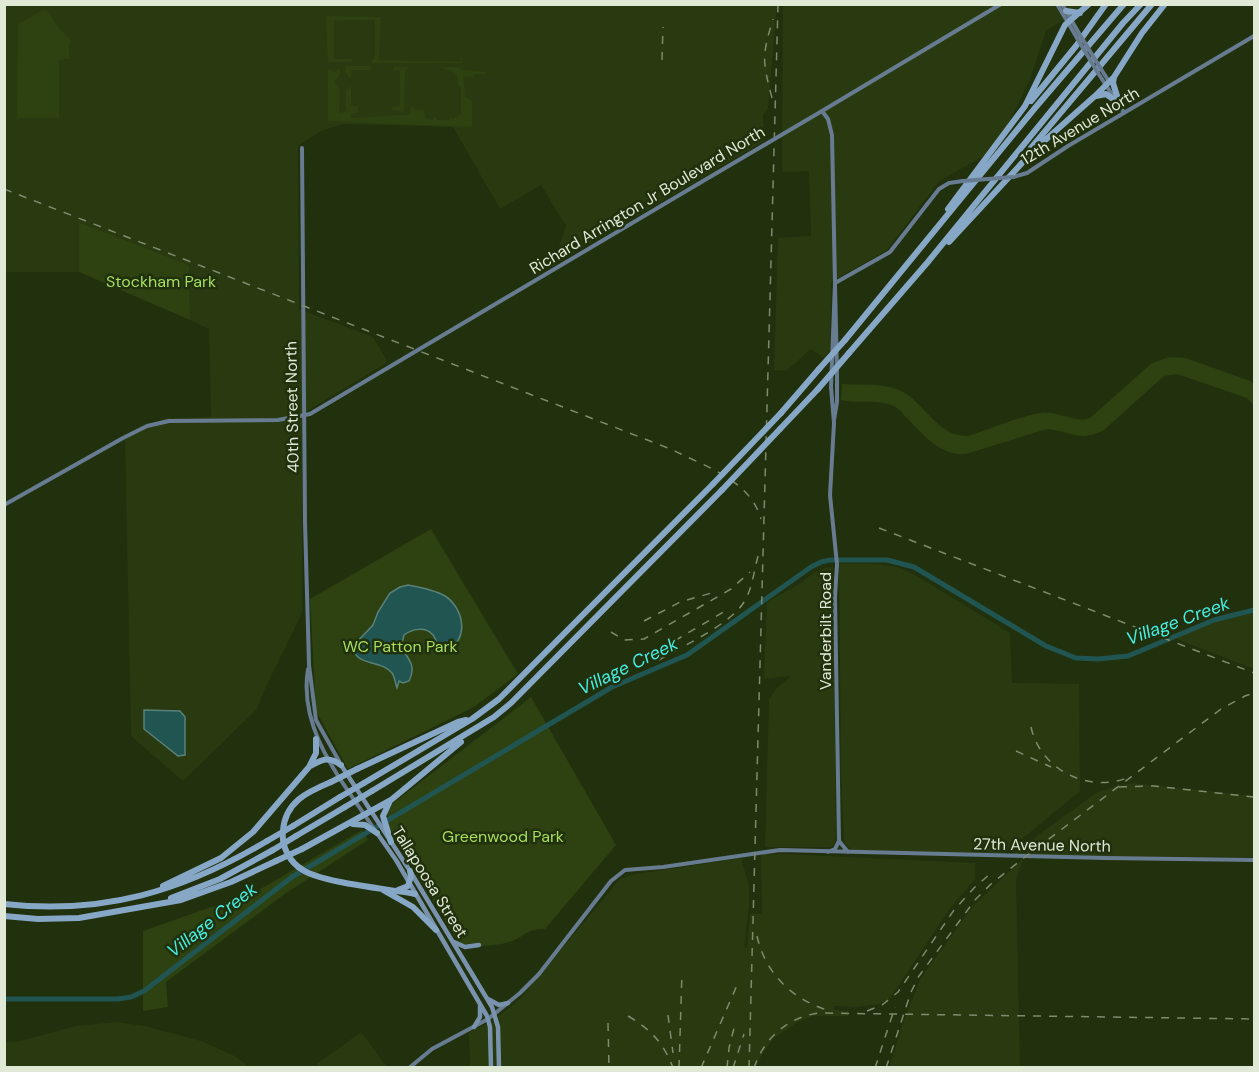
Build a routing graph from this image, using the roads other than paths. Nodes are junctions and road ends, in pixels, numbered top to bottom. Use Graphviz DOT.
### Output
graph roads {
  1 [pos="1001,4"];
  2 [pos="1057,4"];
  3 [pos="1089,4"];
  4 [pos="1106,4"];
  5 [pos="1124,4"];
  6 [pos="1142,4"];
  7 [pos="1152,4"];
  8 [pos="1165,4"];
  9 [pos="1064,8"];
  10 [pos="1080,13"];
  11 [pos="1070,22"];
  12 [pos="1254,36"];
  13 [pos="1109,82"];
  14 [pos="1095,96"];
  15 [pos="1115,98"];
  16 [pos="822,111"];
  17 [pos="1020,113"];
  18 [pos="1124,113"];
  19 [pos="302,148"];
  20 [pos="985,204"];
  21 [pos="917,251"];
  22 [pos="927,263"];
  23 [pos="835,283"];
  24 [pos="305,416"];
  25 [pos="4,505"];
  26 [pos="309,665"];
  27 [pos="472,719"];
  28 [pos="485,723"];
  29 [pos="315,735"];
  30 [pos="328,758"];
  31 [pos="341,765"];
  32 [pos="309,767"];
  33 [pos="391,800"];
  34 [pos="368,813"];
  35 [pos="380,818"];
  36 [pos="371,826"];
  37 [pos="338,829"];
  38 [pos="382,830"];
  39 [pos="840,841"];
  40 [pos="391,842"];
  41 [pos="828,852"];
  42 [pos="849,852"];
  43 [pos="1254,860"];
  44 [pos="410,870"];
  45 [pos="409,883"];
  46 [pos="374,886"];
  47 [pos="395,890"];
  48 [pos="150,893"];
  49 [pos="416,894"];
  50 [pos="4,904"];
  51 [pos="150,905"];
  52 [pos="4,916"];
  53 [pos="436,930"];
  54 [pos="453,941"];
  55 [pos="479,945"];
  56 [pos="486,998"];
  57 [pos="480,1003"];
  58 [pos="508,1003"];
  59 [pos="495,1014"];
  60 [pos="488,1019"];
  61 [pos="474,1027"];
  62 [pos="409,1068"];
  63 [pos="491,1068"];
  64 [pos="499,1068"];
  1 -- 16 [label="street, Richard Arrington Jr Boulevard North"];
  2 -- 11 [label="street"];
  3 -- 10 [label="highway"];
  4 -- 17 [label="highway"];
  5 -- 21 [label="highway"];
  6 -- 22 [label="highway"];
  7 -- 20 [label="highway"];
  8 -- 13 [label="highway"];
  9 -- 10 [label="highway"];
  9 -- 11 [label="street"];
  10 -- 11 [label="highway"];
  11 -- 13 [label="street, bridge"];
  11 -- 17 [label="highway"];
  12 -- 18 [label="street, 12th Avenue North"];
  13 -- 14 [label="highway"];
  13 -- 15 [label="street"];
  13 -- 15 [label="highway"];
  14 -- 15 [label="highway"];
  14 -- 20 [label="highway"];
  15 -- 18 [label="street"];
  16 -- 23 [label="street, Vanderbilt Road"];
  16 -- 24 [label="street, Richard Arrington Jr Boulevard North, bridge"];
  17 -- 21 [label="highway"];
  18 -- 23 [label="street, 12th Avenue North, bridge"];
  19 -- 24 [label="street, 40th Street North"];
  20 -- 22 [label="highway"];
  21 -- 27 [label="highway, bridge"];
  22 -- 28 [label="highway, bridge"];
  23 -- 39 [label="street, Vanderbilt Road"];
  24 -- 25 [label="street"];
  24 -- 26 [label="street, 40th Street North"];
  26 -- 29 [label="street"];
  26 -- 31 [label="street"];
  27 -- 46 [label="highway, bridge"];
  27 -- 48 [label="highway, bridge"];
  28 -- 33 [label="highway"];
  28 -- 51 [label="highway, bridge"];
  29 -- 30 [label="street"];
  29 -- 32 [label="highway"];
  30 -- 31 [label="highway"];
  30 -- 32 [label="highway"];
  30 -- 34 [label="street"];
  31 -- 34 [label="main road, Tallapoosa Street"];
  32 -- 48 [label="highway"];
  33 -- 34 [label="highway"];
  33 -- 35 [label="highway"];
  34 -- 35 [label="main road, Tallapoosa Street"];
  34 -- 36 [label="street, Tallapoosa Street"];
  34 -- 37 [label="highway"];
  35 -- 38 [label="highway"];
  36 -- 37 [label="highway"];
  36 -- 38 [label="highway"];
  37 -- 51 [label="highway, bridge"];
  38 -- 40 [label="highway"];
  38 -- 45 [label="main road, Tallapoosa Street"];
  39 -- 41 [label="street"];
  39 -- 42 [label="street"];
  40 -- 44 [label="main road, Tallapoosa Street"];
  41 -- 42 [label="street, 27th Avenue North"];
  41 -- 58 [label="street"];
  42 -- 43 [label="street, 27th Avenue North"];
  44 -- 45 [label="highway"];
  44 -- 54 [label="main road, Tallapoosa Street"];
  45 -- 47 [label="highway"];
  45 -- 49 [label="main road, Tallapoosa Street"];
  46 -- 47 [label="highway"];
  46 -- 53 [label="highway"];
  47 -- 49 [label="highway"];
  48 -- 50 [label="highway"];
  49 -- 53 [label="main road, Tallapoosa Street"];
  51 -- 52 [label="highway"];
  53 -- 57 [label="main road, Tallapoosa Street"];
  54 -- 55 [label="main road"];
  54 -- 56 [label="main road, Tallapoosa Street"];
  56 -- 58 [label="main road"];
  56 -- 59 [label="main road, Tallapoosa Street"];
  57 -- 60 [label="main road, Tallapoosa Street"];
  57 -- 61 [label="main road"];
  58 -- 59 [label="street"];
  59 -- 60 [label="street"];
  59 -- 64 [label="main road"];
  60 -- 61 [label="street"];
  60 -- 63 [label="main road"];
  61 -- 62 [label="street"];
}
